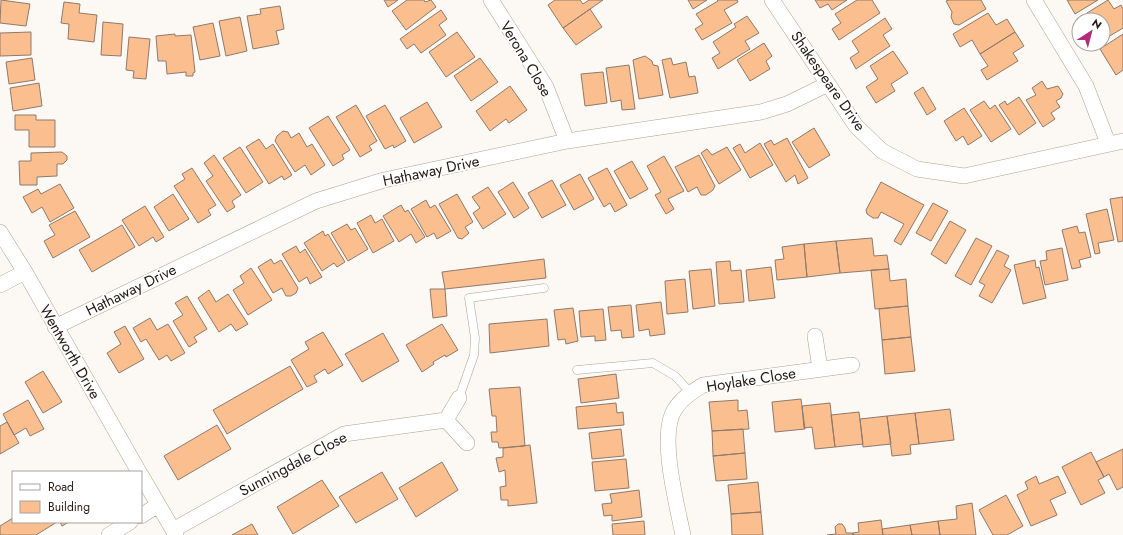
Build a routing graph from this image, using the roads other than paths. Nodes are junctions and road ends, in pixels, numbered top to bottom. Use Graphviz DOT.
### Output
graph roads {
  1 [pos="491,0"];
  2 [pos="772,0"];
  3 [pos="1034,0"];
  4 [pos="828,84"];
  5 [pos="568,141"];
  6 [pos="1123,141"];
  7 [pos="1108,143"];
  8 [pos="0,232"];
  9 [pos="25,272"];
  10 [pos="0,285"];
  11 [pos="544,288"];
  12 [pos="56,327"];
  13 [pos="815,336"];
  14 [pos="852,365"];
  15 [pos="820,369"];
  16 [pos="577,370"];
  17 [pos="691,393"];
  18 [pos="459,398"];
  19 [pos="446,420"];
  20 [pos="466,443"];
  21 [pos="138,471"];
  22 [pos="142,477"];
  23 [pos="158,505"];
  24 [pos="142,515"];
  25 [pos="128,523"];
  26 [pos="174,532"];
  27 [pos="109,535"];
  28 [pos="683,535"];
  1 -- 5 [label="street, Verona Close"];
  2 -- 4 [label="street, Shakespeare Drive"];
  3 -- 7 [label="street"];
  4 -- 5 [label="street, Hathaway Drive"];
  4 -- 7 [label="street, Shakespeare Drive"];
  5 -- 12 [label="street, Hathaway Drive"];
  6 -- 7 [label="street, Shakespeare Drive"];
  8 -- 9 [label="street, Wentworth Drive"];
  9 -- 10 [label="street"];
  9 -- 12 [label="street, Wentworth Drive"];
  11 -- 18 [label="lane"];
  12 -- 21 [label="street, Wentworth Drive"];
  13 -- 15 [label="street"];
  14 -- 15 [label="street, Hoylake Close"];
  15 -- 17 [label="street, Hoylake Close"];
  16 -- 17 [label="lane"];
  17 -- 28 [label="street, Hoylake Close"];
  18 -- 19 [label="street"];
  19 -- 20 [label="street"];
  19 -- 26 [label="street, Sunningdale Close"];
  22 -- 23 [label="street"];
  23 -- 24 [label="street"];
  23 -- 26 [label="street"];
  25 -- 27 [label="street"];
}
